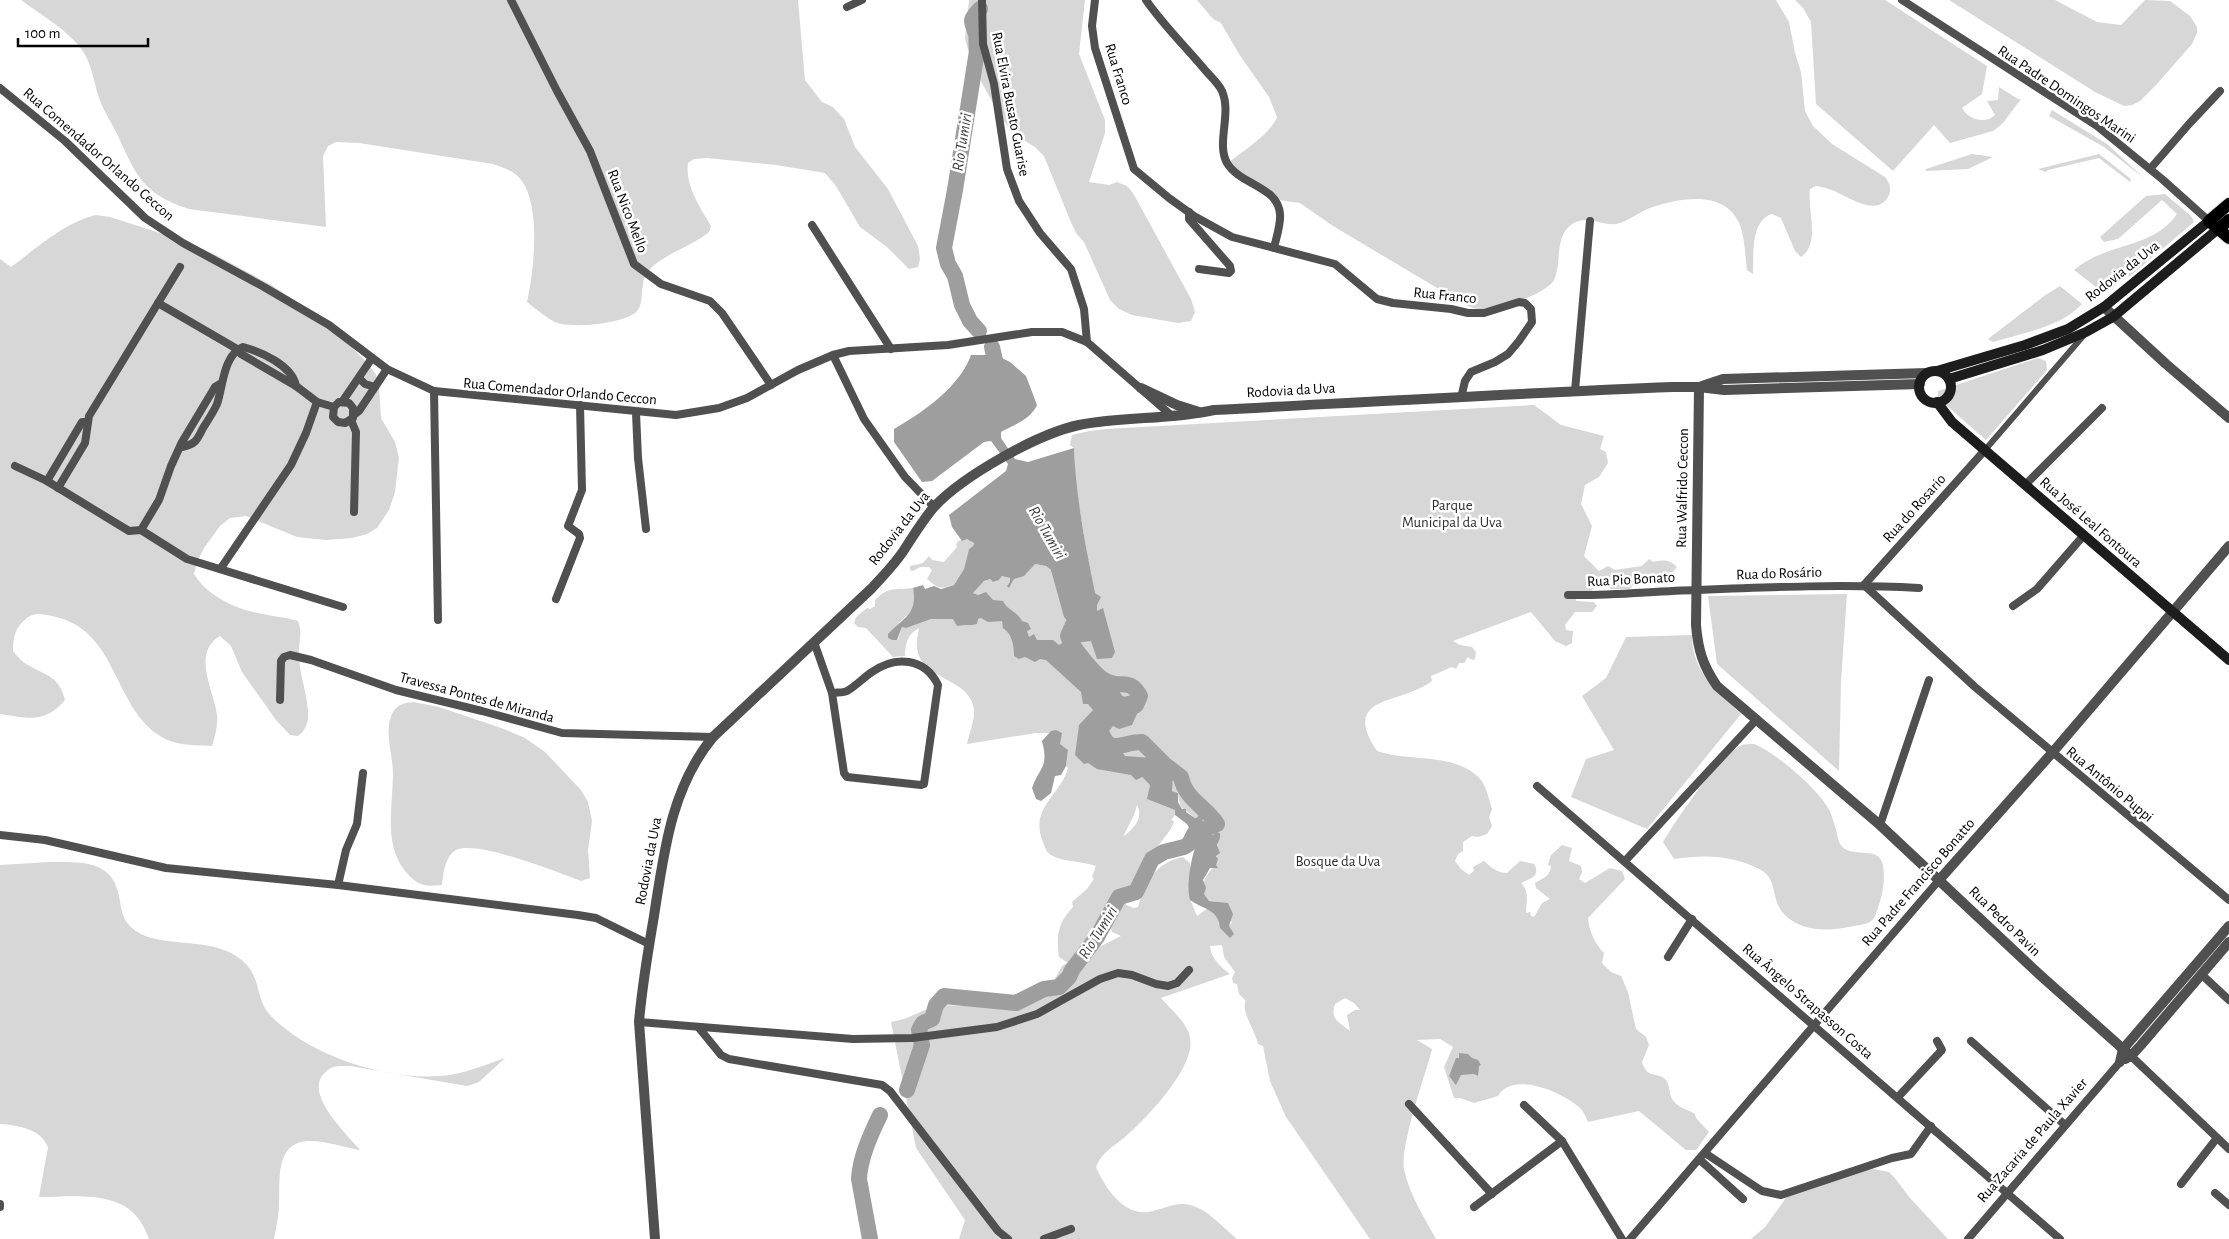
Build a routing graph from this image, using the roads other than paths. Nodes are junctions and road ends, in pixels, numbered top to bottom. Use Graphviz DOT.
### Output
graph roads {
  1 [pos="511,0"];
  2 [pos="862,0"];
  3 [pos="982,0"];
  4 [pos="1095,0"];
  5 [pos="1146,0"];
  6 [pos="1902,0"];
  7 [pos="847,7"];
  8 [pos="0,88"];
  9 [pos="2220,91"];
  10 [pos="2150,169"];
  11 [pos="2229,204"];
  12 [pos="1189,212"];
  13 [pos="1590,220"];
  14 [pos="2229,220"];
  15 [pos="812,225"];
  16 [pos="2214,225"];
  17 [pos="2229,238"];
  18 [pos="1274,248"];
  19 [pos="180,268"];
  20 [pos="1199,269"];
  21 [pos="158,303"];
  22 [pos="2104,308"];
  23 [pos="2113,317"];
  24 [pos="2086,332"];
  25 [pos="1087,342"];
  26 [pos="237,349"];
  27 [pos="891,349"];
  28 [pos="833,355"];
  29 [pos="372,358"];
  30 [pos="387,369"];
  31 [pos="1932,372"];
  32 [pos="359,378"];
  33 [pos="1949,379"];
  34 [pos="220,384"];
  35 [pos="1920,384"];
  36 [pos="771,385"];
  37 [pos="296,386"];
  38 [pos="375,387"];
  39 [pos="1699,387"];
  40 [pos="1141,388"];
  41 [pos="1575,391"];
  42 [pos="434,392"];
  43 [pos="1461,398"];
  44 [pos="317,402"];
  45 [pos="342,402"];
  46 [pos="1937,402"];
  47 [pos="580,405"];
  48 [pos="334,407"];
  49 [pos="2102,408"];
  50 [pos="1202,412"];
  51 [pos="636,413"];
  52 [pos="1172,416"];
  53 [pos="352,418"];
  54 [pos="2229,418"];
  55 [pos="87,422"];
  56 [pos="182,447"];
  57 [pos="1985,450"];
  58 [pos="15,466"];
  59 [pos="47,481"];
  60 [pos="2026,485"];
  61 [pos="58,488"];
  62 [pos="934,508"];
  63 [pos="354,512"];
  64 [pos="646,529"];
  65 [pos="141,530"];
  66 [pos="2084,535"];
  67 [pos="2229,546"];
  68 [pos="221,568"];
  69 [pos="1864,585"];
  70 [pos="1919,588"];
  71 [pos="1696,590"];
  72 [pos="1568,595"];
  73 [pos="556,599"];
  74 [pos="2014,606"];
  75 [pos="343,607"];
  76 [pos="2172,611"];
  77 [pos="438,620"];
  78 [pos="814,642"];
  79 [pos="2229,660"];
  80 [pos="1930,680"];
  81 [pos="832,693"];
  82 [pos="280,700"];
  83 [pos="1757,719"];
  84 [pos="713,737"];
  85 [pos="2052,753"];
  86 [pos="363,773"];
  87 [pos="1536,786"];
  88 [pos="1880,825"];
  89 [pos="0,835"];
  90 [pos="1625,861"];
  91 [pos="1940,879"];
  92 [pos="338,885"];
  93 [pos="2229,900"];
  94 [pos="1692,918"];
  95 [pos="2229,926"];
  96 [pos="2229,942"];
  97 [pos="649,944"];
  98 [pos="1668,957"];
  99 [pos="1188,970"];
  100 [pos="2201,974"];
  101 [pos="2229,1000"];
  102 [pos="639,1022"];
  103 [pos="1814,1024"];
  104 [pos="699,1028"];
  105 [pos="1937,1041"];
  106 [pos="1971,1041"];
  107 [pos="2127,1053"];
  108 [pos="2120,1062"];
  109 [pos="1898,1098"];
  110 [pos="1409,1104"];
  111 [pos="1524,1105"];
  112 [pos="2065,1125"];
  113 [pos="1931,1126"];
  114 [pos="2217,1138"];
  115 [pos="1562,1141"];
  116 [pos="2229,1149"];
  117 [pos="1705,1153"];
  118 [pos="1699,1159"];
  119 [pos="2181,1184"];
  120 [pos="2007,1192"];
  121 [pos="2215,1193"];
  122 [pos="1492,1194"];
  123 [pos="1743,1199"];
  124 [pos="2229,1205"];
  125 [pos="1474,1207"];
  126 [pos="1071,1228"];
  127 [pos="655,1239"];
  128 [pos="1008,1239"];
  129 [pos="1044,1239"];
  130 [pos="1622,1239"];
  131 [pos="1630,1239"];
  132 [pos="1968,1239"];
  133 [pos="2060,1239"];
  1 -- 36 [label="street, Rua Nico Mello"];
  2 -- 7 [label="street"];
  3 -- 25 [label="street, Rua Elvira Busato Guarise"];
  4 -- 12 [label="street, Rua Franco"];
  5 -- 18 [label="street"];
  6 -- 10 [label="street, Rua Padre Domingos Marini"];
  8 -- 29 [label="street, Rua Comendador Orlando Ceccon"];
  9 -- 10 [label="street"];
  10 -- 16 [label="street, Rua Padre Domingos Marini"];
  11 -- 16 [label="main road, Rodovia da Uva"];
  12 -- 18 [label="street, Rua Franco"];
  12 -- 20 [label="street"];
  13 -- 41 [label="street"];
  14 -- 16 [label="main road, Rodovia da Uva"];
  15 -- 27 [label="street"];
  16 -- 17 [label="main road"];
  16 -- 22 [label="main road, Rodovia da Uva"];
  16 -- 23 [label="main road, Rodovia da Uva"];
  18 -- 43 [label="street, Rua Franco"];
  19 -- 21 [label="street"];
  21 -- 26 [label="street"];
  21 -- 55 [label="street"];
  22 -- 23 [label="street"];
  22 -- 31 [label="main road, Rodovia da Uva"];
  23 -- 24 [label="main road, Rodovia da Uva"];
  23 -- 54 [label="street"];
  24 -- 33 [label="main road, Rodovia da Uva"];
  24 -- 57 [label="street"];
  25 -- 27 [label="street, Rua Comendador Orlando Ceccon"];
  25 -- 40 [label="street, Rua Comendador Orlando Ceccon"];
  26 -- 34 [label="street"];
  26 -- 37 [label="street"];
  26 -- 37 [label="street"];
  27 -- 28 [label="street, Rua Comendador Orlando Ceccon"];
  28 -- 36 [label="street, Rua Comendador Orlando Ceccon"];
  28 -- 62 [label="street"];
  29 -- 30 [label="street, Rua Comendador Orlando Ceccon"];
  29 -- 32 [label="street"];
  30 -- 38 [label="street"];
  30 -- 42 [label="street, Rua Comendador Orlando Ceccon"];
  31 -- 33 [label="main road"];
  31 -- 35 [label="main road"];
  31 -- 39 [label="street, Rodovia da Uva"];
  32 -- 38 [label="street"];
  32 -- 45 [label="street"];
  33 -- 46 [label="main road"];
  34 -- 56 [label="street"];
  34 -- 56 [label="street"];
  35 -- 39 [label="street, Rodovia da Uva"];
  35 -- 46 [label="main road"];
  36 -- 51 [label="street, Rua Comendador Orlando Ceccon"];
  37 -- 44 [label="street"];
  38 -- 53 [label="street"];
  39 -- 41 [label="street, Rodovia da Uva"];
  39 -- 71 [label="street, Rua Walfrido Ceccon"];
  40 -- 50 [label="street"];
  40 -- 52 [label="street, Rua Comendador Orlando Ceccon"];
  41 -- 43 [label="street, Rodovia da Uva"];
  42 -- 47 [label="street, Rua Comendador Orlando Ceccon"];
  42 -- 77 [label="street"];
  43 -- 50 [label="street, Rodovia da Uva"];
  44 -- 48 [label="street"];
  44 -- 68 [label="street"];
  45 -- 48 [label="street"];
  45 -- 53 [label="street"];
  46 -- 57 [label="main road, Rua José Leal Fontoura"];
  47 -- 51 [label="street, Rua Comendador Orlando Ceccon"];
  47 -- 73 [label="street"];
  48 -- 53 [label="street"];
  49 -- 60 [label="street"];
  50 -- 52 [label="street, Rodovia da Uva"];
  51 -- 64 [label="street"];
  52 -- 62 [label="street, Rodovia da Uva"];
  53 -- 63 [label="street"];
  55 -- 59 [label="street"];
  55 -- 61 [label="street"];
  56 -- 65 [label="street"];
  57 -- 60 [label="main road, Rua José Leal Fontoura"];
  57 -- 69 [label="street, Rua do Rosario"];
  58 -- 59 [label="street"];
  59 -- 61 [label="street"];
  60 -- 66 [label="main road, Rua José Leal Fontoura"];
  61 -- 65 [label="street"];
  62 -- 78 [label="street, Rodovia da Uva"];
  65 -- 68 [label="street"];
  66 -- 74 [label="street"];
  66 -- 76 [label="main road, Rua José Leal Fontoura"];
  67 -- 76 [label="street, Rua Padre Francisco Bonatto"];
  68 -- 75 [label="street"];
  69 -- 70 [label="street, Rua do Rosário"];
  69 -- 71 [label="street, Rua do Rosário"];
  69 -- 85 [label="street, Rua Antônio Puppi"];
  71 -- 72 [label="street, Rua Pio Bonato"];
  71 -- 83 [label="street, Rua Walfrido Ceccon"];
  76 -- 79 [label="main road, Rua José Leal Fontoura"];
  76 -- 85 [label="street, Rua Padre Francisco Bonatto"];
  78 -- 81 [label="street"];
  78 -- 84 [label="street, Rodovia da Uva"];
  80 -- 88 [label="street"];
  81 -- 81 [label="street"];
  82 -- 84 [label="street, Travessa Pontes de Miranda"];
  83 -- 88 [label="street, Rua Pedro Pavin"];
  83 -- 90 [label="street"];
  84 -- 97 [label="street, Rodovia da Uva"];
  85 -- 91 [label="street, Rua Padre Francisco Bonatto"];
  85 -- 93 [label="street, Rua Antônio Puppi"];
  86 -- 92 [label="street"];
  87 -- 90 [label="street, Rua Ângelo Strapasson Costa"];
  88 -- 91 [label="street, Rua Pedro Pavin"];
  89 -- 92 [label="street"];
  90 -- 94 [label="street, Rua Ângelo Strapasson Costa"];
  91 -- 103 [label="street, Rua Padre Francisco Bonatto"];
  91 -- 107 [label="street, Rua Pedro Pavin"];
  92 -- 97 [label="street"];
  94 -- 98 [label="street"];
  94 -- 103 [label="street, Rua Ângelo Strapasson Costa"];
  95 -- 107 [label="street, Rua Zacaria de Paula Xavier"];
  96 -- 100 [label="street, Rua Zacaria de Paula Xavier"];
  97 -- 102 [label="street, Rodovia da Uva"];
  99 -- 104 [label="street"];
  100 -- 101 [label="street"];
  100 -- 107 [label="street, Rua Zacaria de Paula Xavier"];
  102 -- 104 [label="street"];
  102 -- 127 [label="street, Rodovia da Uva"];
  103 -- 109 [label="street, Rua Ângelo Strapasson Costa"];
  103 -- 117 [label="street, Rua Padre Francisco Bonatto"];
  104 -- 128 [label="street"];
  105 -- 109 [label="street"];
  106 -- 112 [label="street"];
  107 -- 108 [label="street, Rua Zacaria de Paula Xavier"];
  107 -- 114 [label="street, Rua Pedro Pavin"];
  108 -- 112 [label="street, Rua Zacaria de Paula Xavier"];
  109 -- 113 [label="street, Rua Ângelo Strapasson Costa"];
  110 -- 122 [label="street"];
  111 -- 115 [label="street"];
  112 -- 120 [label="street, Rua Zacaria de Paula Xavier"];
  113 -- 117 [label="street"];
  113 -- 120 [label="street, Rua Ângelo Strapasson Costa"];
  114 -- 116 [label="street, Rua Pedro Pavin"];
  114 -- 119 [label="street"];
  115 -- 122 [label="street"];
  115 -- 130 [label="street"];
  117 -- 118 [label="street, Rua Padre Francisco Bonatto"];
  118 -- 123 [label="street"];
  118 -- 131 [label="street, Rua Padre Francisco Bonatto"];
  120 -- 132 [label="street, Rua Zacaria de Paula Xavier"];
  120 -- 133 [label="street, Rua Ângelo Strapasson Costa"];
  121 -- 124 [label="street"];
  122 -- 125 [label="street"];
  126 -- 129 [label="street"];
}
